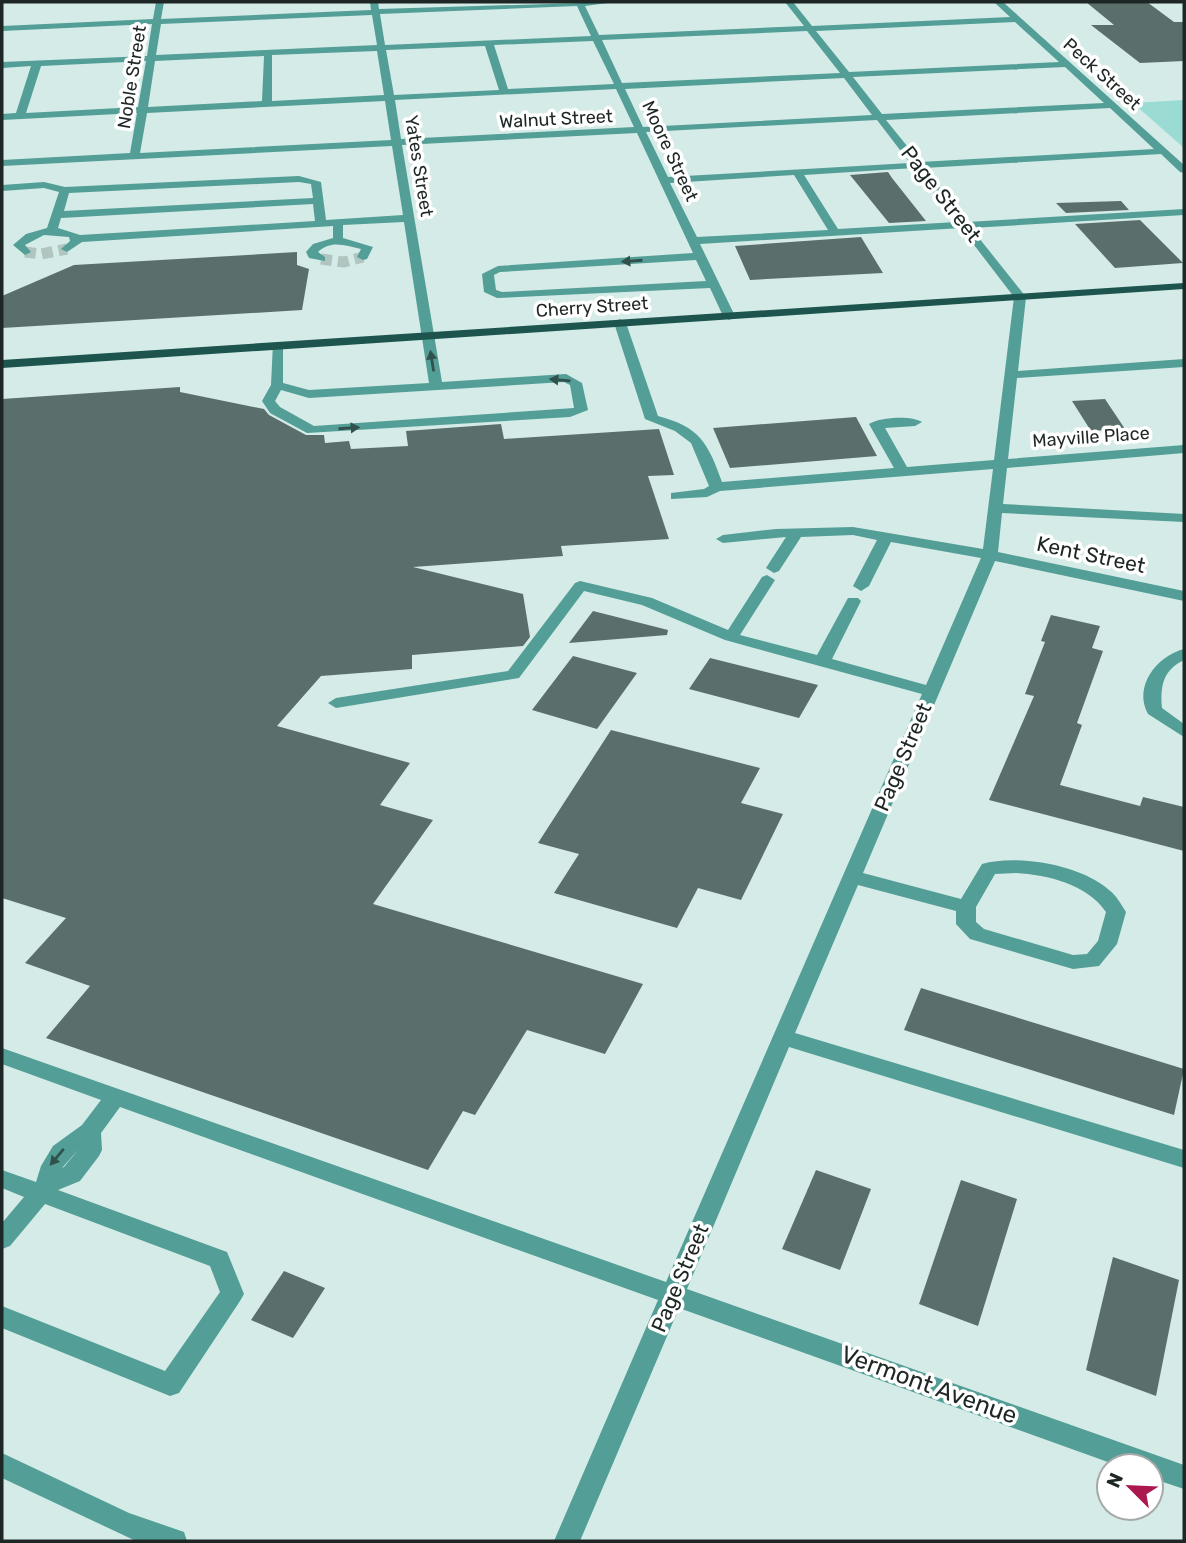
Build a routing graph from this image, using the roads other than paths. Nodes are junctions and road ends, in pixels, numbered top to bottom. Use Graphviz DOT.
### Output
graph roads {
  1 [pos="160,2"];
  2 [pos="580,2"];
  3 [pos="611,2"];
  4 [pos="789,2"];
  5 [pos="998,2"];
  6 [pos="375,7"];
  7 [pos="1017,19"];
  8 [pos="157,21"];
  9 [pos="2,28"];
  10 [pos="811,28"];
  11 [pos="597,38"];
  12 [pos="489,43"];
  13 [pos="382,49"];
  14 [pos="268,53"];
  15 [pos="151,58"];
  16 [pos="37,63"];
  17 [pos="1067,64"];
  18 [pos="2,65"];
  19 [pos="846,75"];
  20 [pos="619,86"];
  21 [pos="504,92"];
  22 [pos="390,97"];
  23 [pos="267,104"];
  24 [pos="1112,105"];
  25 [pos="142,110"];
  26 [pos="20,116"];
  27 [pos="2,117"];
  28 [pos="881,118"];
  29 [pos="640,130"];
  30 [pos="397,144"];
  31 [pos="1163,151"];
  32 [pos="135,156"];
  33 [pos="2,163"];
  34 [pos="920,166"];
  35 [pos="1184,170"];
  36 [pos="797,173"];
  37 [pos="664,180"];
  38 [pos="2,188"];
  39 [pos="65,190"];
  40 [pos="318,201"];
  41 [pos="1184,212"];
  42 [pos="58,215"];
  43 [pos="409,218"];
  44 [pos="338,222"];
  45 [pos="321,223"];
  46 [pos="965,225"];
  47 [pos="52,231"];
  48 [pos="835,233"];
  49 [pos="76,239"];
  50 [pos="338,240"];
  51 [pos="693,241"];
  52 [pos="67,249"];
  53 [pos="24,252"];
  54 [pos="700,256"];
  55 [pos="363,257"];
  56 [pos="321,259"];
  57 [pos="713,284"];
  58 [pos="1184,286"];
  59 [pos="1020,297"];
  60 [pos="729,316"];
  61 [pos="620,323"];
  62 [pos="428,336"];
  63 [pos="276,346"];
  64 [pos="1184,363"];
  65 [pos="2,364"];
  66 [pos="1011,375"];
  67 [pos="277,386"];
  68 [pos="436,386"];
  69 [pos="309,394"];
  70 [pos="285,416"];
  71 [pos="915,422"];
  72 [pos="1184,449"];
  73 [pos="1000,463"];
  74 [pos="902,471"];
  75 [pos="717,487"];
  76 [pos="676,496"];
  77 [pos="995,508"];
  78 [pos="1184,518"];
  79 [pos="797,532"];
  80 [pos="886,537"];
  81 [pos="723,539"];
  82 [pos="990,555"];
  83 [pos="1184,596"];
  84 [pos="731,637"];
  85 [pos="1184,654"];
  86 [pos="822,662"];
  87 [pos="931,691"];
  88 [pos="336,704"];
  89 [pos="1184,732"];
  90 [pos="852,877"];
  91 [pos="966,907"];
  92 [pos="783,1037"];
  93 [pos="2,1056"];
  94 [pos="116,1096"];
  95 [pos="1184,1159"];
  96 [pos="2,1179"];
  97 [pos="44,1189"];
  98 [pos="2,1239"];
  99 [pos="674,1294"];
  100 [pos="2,1317"];
  101 [pos="2,1465"];
  102 [pos="1184,1477"];
  103 [pos="174,1541"];
  104 [pos="567,1541"];
  1 -- 8 [label="street, Noble Street"];
  2 -- 3 [label="street"];
  2 -- 6 [label="street"];
  2 -- 11 [label="street, Moore Street"];
  4 -- 10 [label="street, Page Street"];
  5 -- 7 [label="street, Peck Street"];
  6 -- 8 [label="street"];
  6 -- 13 [label="street, Yates Street"];
  7 -- 10 [label="street"];
  7 -- 17 [label="street, Peck Street"];
  8 -- 9 [label="street"];
  8 -- 15 [label="street, Noble Street"];
  10 -- 11 [label="street"];
  10 -- 19 [label="street, Page Street"];
  11 -- 12 [label="street"];
  11 -- 20 [label="street, Moore Street"];
  12 -- 13 [label="street"];
  12 -- 21 [label="street"];
  13 -- 14 [label="street"];
  13 -- 22 [label="street, Yates Street"];
  14 -- 15 [label="street"];
  14 -- 23 [label="street"];
  15 -- 16 [label="street"];
  15 -- 25 [label="street, Noble Street"];
  16 -- 18 [label="street"];
  16 -- 26 [label="street"];
  17 -- 19 [label="street"];
  17 -- 24 [label="street, Peck Street"];
  19 -- 20 [label="street"];
  19 -- 28 [label="street, Page Street"];
  20 -- 21 [label="street"];
  20 -- 29 [label="street, Moore Street"];
  21 -- 22 [label="street"];
  22 -- 23 [label="street"];
  22 -- 30 [label="street, Yates Street"];
  23 -- 25 [label="street"];
  24 -- 28 [label="street, Walnut Street"];
  24 -- 31 [label="street, Peck Street"];
  25 -- 26 [label="street"];
  25 -- 32 [label="street, Noble Street"];
  26 -- 27 [label="street"];
  28 -- 29 [label="street, Walnut Street"];
  28 -- 34 [label="street, Page Street"];
  29 -- 30 [label="street, Walnut Street"];
  29 -- 37 [label="street, Moore Street"];
  30 -- 32 [label="street, Walnut Street"];
  30 -- 43 [label="street, Yates Street"];
  31 -- 34 [label="street"];
  31 -- 35 [label="street, Peck Street"];
  32 -- 33 [label="street, Walnut Street"];
  34 -- 36 [label="street"];
  34 -- 46 [label="street, Page Street"];
  36 -- 37 [label="street"];
  36 -- 48 [label="street"];
  37 -- 51 [label="street, Moore Street"];
  38 -- 39 [label="street"];
  39 -- 40 [label="street"];
  39 -- 42 [label="street"];
  40 -- 42 [label="street"];
  40 -- 45 [label="street"];
  41 -- 46 [label="street"];
  42 -- 47 [label="street"];
  43 -- 44 [label="street"];
  43 -- 62 [label="street, Yates Street"];
  44 -- 45 [label="street"];
  44 -- 50 [label="street"];
  45 -- 49 [label="street"];
  46 -- 48 [label="street"];
  46 -- 59 [label="street, Page Street"];
  47 -- 49 [label="street"];
  47 -- 53 [label="street"];
  48 -- 51 [label="street"];
  49 -- 52 [label="street"];
  50 -- 55 [label="street"];
  50 -- 56 [label="street"];
  51 -- 54 [label="street, Moore Street"];
  54 -- 57 [label="street, Moore Street"];
  54 -- 57 [label="street, one-way"];
  57 -- 60 [label="street, Moore Street"];
  58 -- 59 [label="main road, Cherry Street"];
  59 -- 60 [label="main road, Cherry Street"];
  59 -- 66 [label="street, Page Street"];
  60 -- 61 [label="main road, Cherry Street"];
  61 -- 62 [label="main road, Cherry Street"];
  61 -- 75 [label="street"];
  62 -- 63 [label="main road, Cherry Street"];
  68 -- 62 [label="street, Yates Street, one-way"];
  63 -- 65 [label="main road, Cherry Street"];
  63 -- 67 [label="street"];
  64 -- 66 [label="street"];
  66 -- 73 [label="street, Page Street"];
  67 -- 69 [label="street"];
  67 -- 70 [label="street"];
  68 -- 69 [label="street"];
  70 -- 68 [label="street, one-way"];
  69 -- 70 [label="street"];
  71 -- 74 [label="street"];
  72 -- 73 [label="street, Mayville Place"];
  73 -- 74 [label="street, Mayville Place"];
  73 -- 77 [label="street, Page Street"];
  74 -- 75 [label="street, Mayville Place"];
  75 -- 76 [label="street, Mayville Place"];
  77 -- 78 [label="street"];
  77 -- 82 [label="street, Page Street"];
  79 -- 80 [label="street, Kent Street"];
  79 -- 81 [label="street, Kent Street"];
  79 -- 84 [label="street"];
  80 -- 82 [label="street, Kent Street"];
  80 -- 86 [label="street"];
  82 -- 83 [label="street, Kent Street"];
  82 -- 87 [label="street, Page Street"];
  84 -- 86 [label="street"];
  84 -- 88 [label="street"];
  85 -- 89 [label="street"];
  86 -- 87 [label="street"];
  87 -- 90 [label="street, Page Street"];
  90 -- 91 [label="street"];
  90 -- 92 [label="street, Page Street"];
  91 -- 91 [label="street"];
  92 -- 95 [label="street"];
  92 -- 99 [label="street, Page Street"];
  93 -- 94 [label="street, Vermont Avenue"];
  94 -- 97 [label="street"];
  94 -- 99 [label="street, Vermont Avenue"];
  96 -- 97 [label="street"];
  97 -- 98 [label="street"];
  97 -- 100 [label="street"];
  99 -- 102 [label="street, Vermont Avenue"];
  99 -- 104 [label="street, Page Street"];
  101 -- 103 [label="street"];
}
